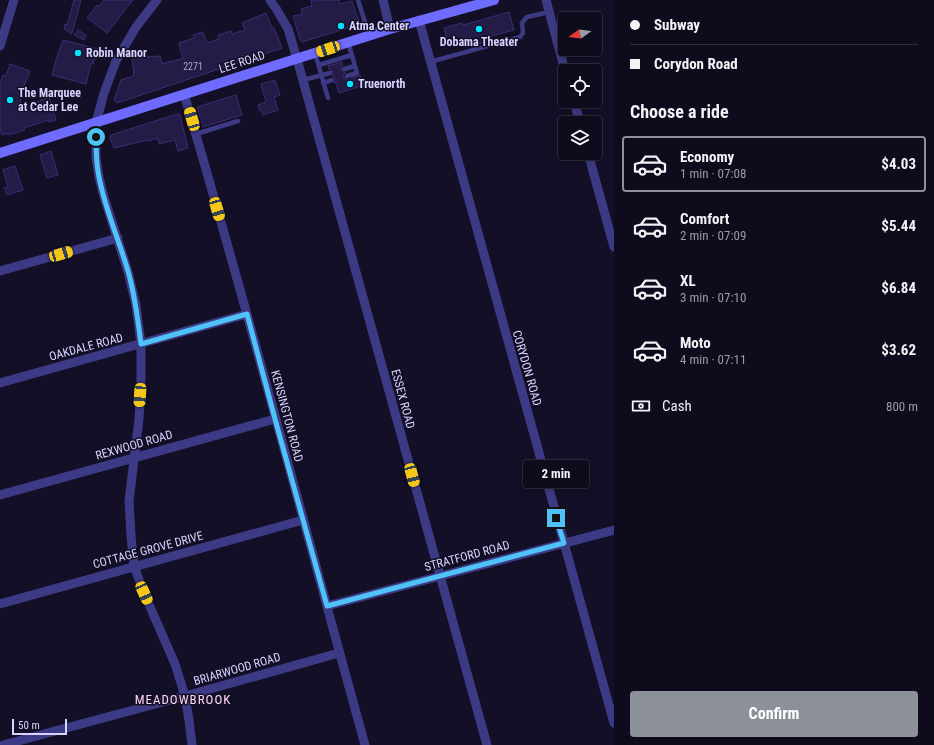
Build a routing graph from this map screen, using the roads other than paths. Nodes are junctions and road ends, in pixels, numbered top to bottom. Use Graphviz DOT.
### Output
graph roads {
  1 [pos="14,0"];
  2 [pos="157,0"];
  3 [pos="270,0"];
  4 [pos="358,0"];
  5 [pos="382,0"];
  6 [pos="494,0"];
  7 [pos="546,0"];
  8 [pos="549,12"];
  9 [pos="419,20"];
  10 [pos="390,29"];
  11 [pos="370,35"];
  12 [pos="348,42"];
  13 [pos="0,46"];
  14 [pos="315,53"];
  15 [pos="352,55"];
  16 [pos="297,59"];
  17 [pos="430,62"];
  18 [pos="563,64"];
  19 [pos="318,65"];
  20 [pos="355,66"];
  21 [pos="344,69"];
  22 [pos="330,73"];
  23 [pos="321,75"];
  24 [pos="347,76"];
  25 [pos="303,80"];
  26 [pos="332,80"];
  27 [pos="324,83"];
  28 [pos="184,94"];
  29 [pos="328,98"];
  30 [pos="238,121"];
  31 [pos="96,123"];
  32 [pos="196,134"];
  33 [pos="0,153"];
  34 [pos="590,160"];
  35 [pos="118,238"];
  36 [pos="614,247"];
  37 [pos="0,271"];
  38 [pos="247,314"];
  39 [pos="141,344"];
  40 [pos="0,383"];
  41 [pos="275,419"];
  42 [pos="134,458"];
  43 [pos="0,495"];
  44 [pos="303,520"];
  45 [pos="614,530"];
  46 [pos="564,543"];
  47 [pos="134,566"];
  48 [pos="440,576"];
  49 [pos="0,604"];
  50 [pos="327,606"];
  51 [pos="340,653"];
  52 [pos="185,696"];
  53 [pos="614,723"];
  54 [pos="2,745"];
  55 [pos="192,745"];
  56 [pos="365,745"];
  57 [pos="487,745"];
  1 -- 13 [label="street"];
  2 -- 31 [label="street"];
  3 -- 16 [label="street, ESSEX ROAD"];
  4 -- 11 [label="lane"];
  5 -- 10 [label="street"];
  6 -- 9 [label="main road, LEE ROAD"];
  7 -- 8 [label="street"];
  8 -- 17 [label="lane"];
  8 -- 18 [label="street"];
  9 -- 10 [label="main road, LEE ROAD"];
  9 -- 17 [label="street, CORYDON ROAD"];
  10 -- 11 [label="main road, LEE ROAD"];
  11 -- 12 [label="main road, LEE ROAD"];
  12 -- 14 [label="main road, LEE ROAD"];
  12 -- 15 [label="lane"];
  14 -- 16 [label="main road, LEE ROAD"];
  14 -- 19 [label="lane"];
  15 -- 19 [label="lane"];
  15 -- 20 [label="lane"];
  16 -- 25 [label="street, ESSEX ROAD"];
  16 -- 28 [label="main road, LEE ROAD"];
  17 -- 46 [label="street, CORYDON ROAD"];
  19 -- 23 [label="lane"];
  20 -- 21 [label="lane"];
  20 -- 24 [label="lane"];
  22 -- 23 [label="lane"];
  23 -- 25 [label="lane"];
  23 -- 27 [label="lane"];
  25 -- 48 [label="street, ESSEX ROAD"];
  26 -- 27 [label="lane"];
  27 -- 29 [label="lane"];
  28 -- 31 [label="main road, LEE ROAD"];
  28 -- 32 [label="street, KENSINGTON ROAD"];
  30 -- 32 [label="lane"];
  31 -- 33 [label="main road, LEE ROAD"];
  31 -- 35 [label="street"];
  32 -- 38 [label="street, KENSINGTON ROAD"];
  34 -- 36 [label="street"];
  35 -- 37 [label="street"];
  35 -- 39 [label="street"];
  38 -- 39 [label="street, OAKDALE ROAD"];
  38 -- 41 [label="street, KENSINGTON ROAD"];
  39 -- 40 [label="street, OAKDALE ROAD"];
  39 -- 42 [label="street"];
  41 -- 42 [label="street, REXWOOD ROAD"];
  41 -- 44 [label="street, KENSINGTON ROAD"];
  42 -- 43 [label="street, REXWOOD ROAD"];
  42 -- 47 [label="street"];
  44 -- 47 [label="street, COTTAGE GROVE DRIVE"];
  44 -- 50 [label="street, KENSINGTON ROAD"];
  45 -- 46 [label="street, STRATFORD ROAD"];
  46 -- 48 [label="street, STRATFORD ROAD"];
  46 -- 53 [label="street, CORYDON ROAD"];
  47 -- 49 [label="street, COTTAGE GROVE DRIVE"];
  47 -- 52 [label="street"];
  48 -- 50 [label="street, STRATFORD ROAD"];
  48 -- 57 [label="street, ESSEX ROAD"];
  50 -- 51 [label="street, KENSINGTON ROAD"];
  51 -- 52 [label="street, BRIARWOOD ROAD"];
  51 -- 56 [label="street, KENSINGTON ROAD"];
  52 -- 54 [label="street, BRIARWOOD ROAD"];
  52 -- 55 [label="street"];
}
